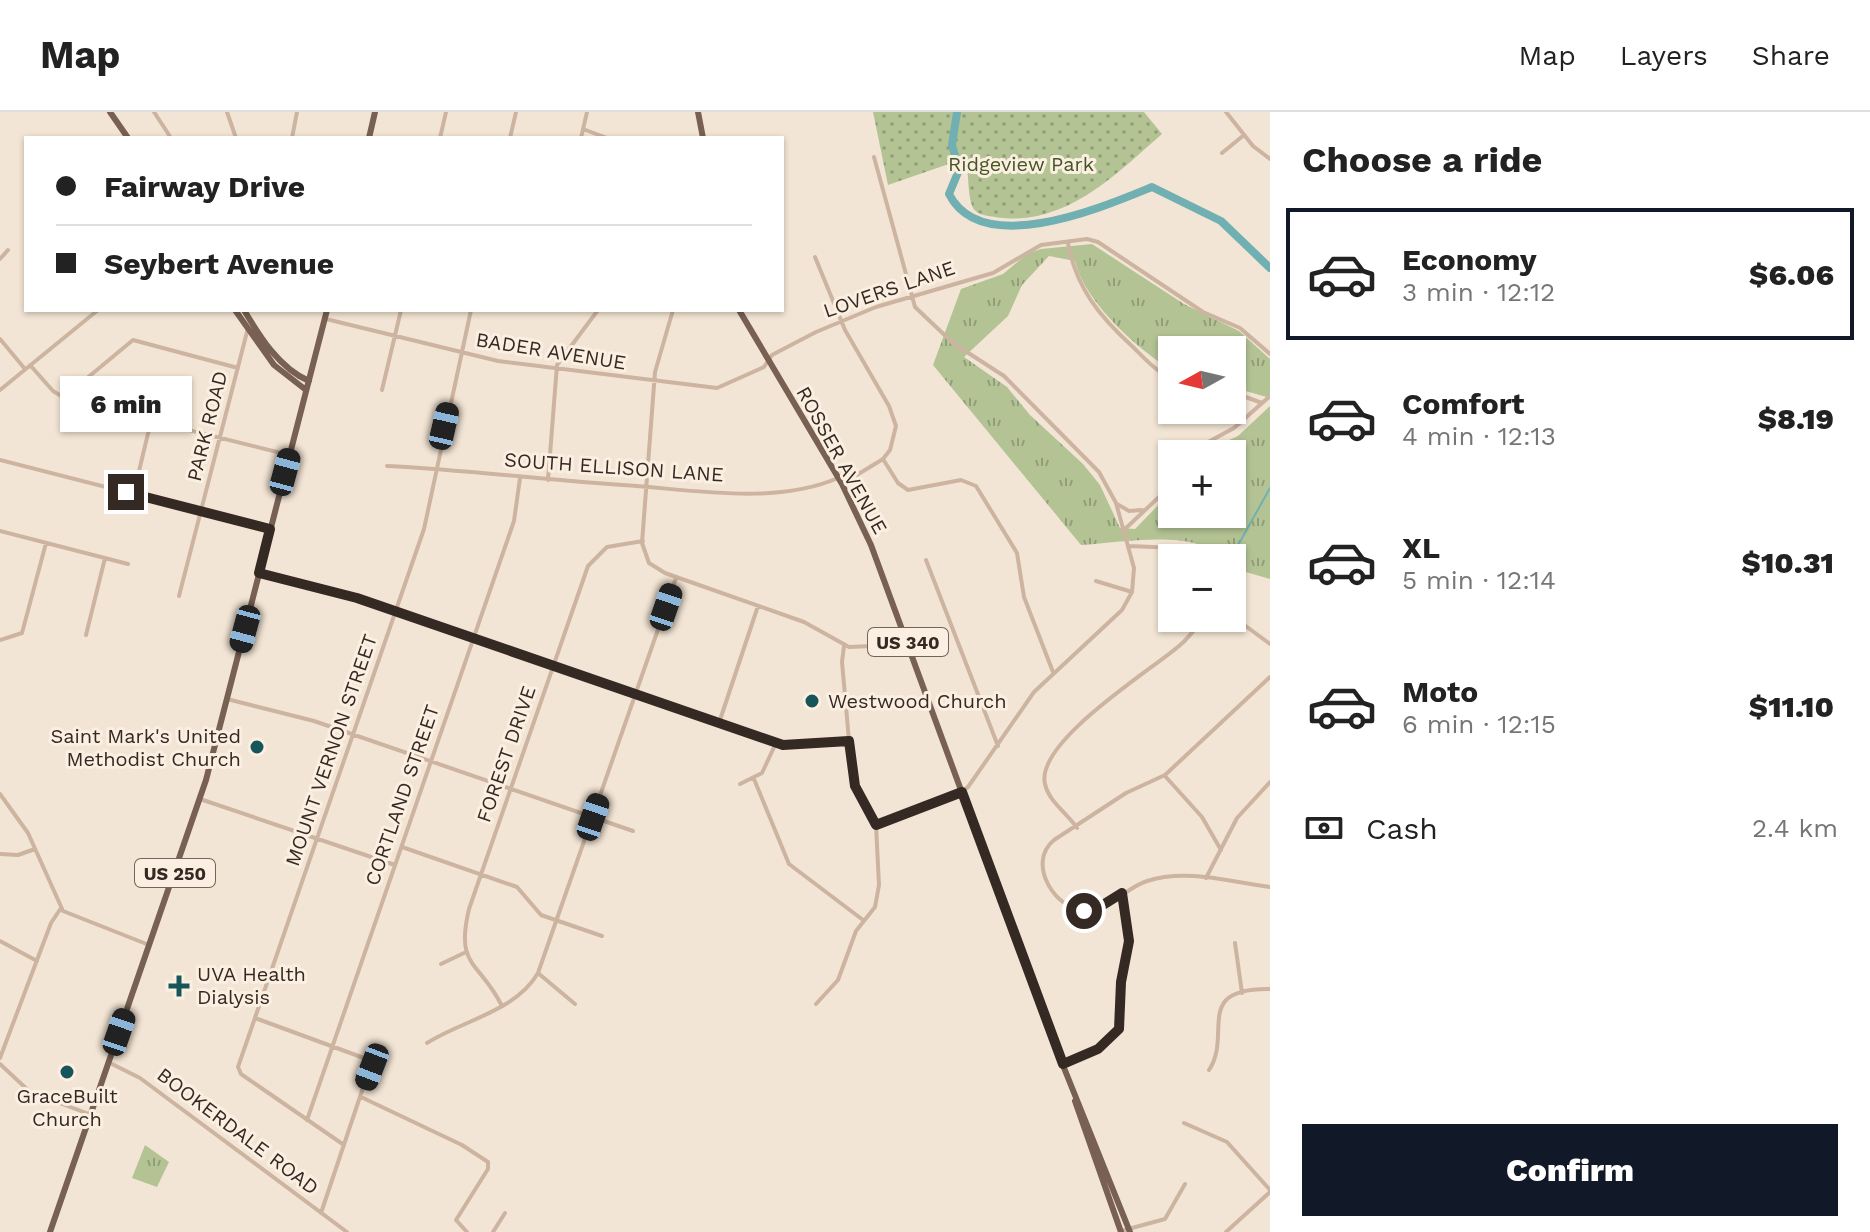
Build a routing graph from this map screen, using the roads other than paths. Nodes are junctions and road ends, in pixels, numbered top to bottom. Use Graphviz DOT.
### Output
graph roads {
  1 [pos="110,112"];
  2 [pos="154,112"];
  3 [pos="227,112"];
  4 [pos="297,112"];
  5 [pos="375,112"];
  6 [pos="446,112"];
  7 [pos="516,112"];
  8 [pos="587,112"];
  9 [pos="698,112"];
  10 [pos="1226,112"];
  11 [pos="583,129"];
  12 [pos="1244,135"];
  13 [pos="127,136"];
  14 [pos="170,136"];
  15 [pos="235,136"];
  16 [pos="292,136"];
  17 [pos="369,136"];
  18 [pos="440,136"];
  19 [pos="510,136"];
  20 [pos="581,136"];
  21 [pos="602,136"];
  22 [pos="703,136"];
  23 [pos="1222,153"];
  24 [pos="874,157"];
  25 [pos="1270,159"];
  26 [pos="1068,243"];
  27 [pos="8,250"];
  28 [pos="815,257"];
  29 [pos="0,259"];
  30 [pos="911,294"];
  31 [pos="96,312"];
  32 [pos="236,312"];
  33 [pos="245,312"];
  34 [pos="252,312"];
  35 [pos="327,312"];
  36 [pos="401,312"];
  37 [pos="471,312"];
  38 [pos="597,312"];
  39 [pos="672,312"];
  40 [pos="740,312"];
  41 [pos="325,319"];
  42 [pos="250,320"];
  43 [pos="840,321"];
  44 [pos="247,330"];
  45 [pos="395,335"];
  46 [pos="0,339"];
  47 [pos="461,352"];
  48 [pos="1270,354"];
  49 [pos="768,361"];
  50 [pos="28,367"];
  51 [pos="238,368"];
  52 [pos="556,369"];
  53 [pos="1158,370"];
  54 [pos="309,381"];
  55 [pos="655,383"];
  56 [pos="0,390"];
  57 [pos="306,390"];
  58 [pos="382,390"];
  59 [pos="1270,396"];
  60 [pos="1246,397"];
  61 [pos="63,398"];
  62 [pos="1262,403"];
  63 [pos="151,421"];
  64 [pos="220,439"];
  65 [pos="1212,440"];
  66 [pos="289,455"];
  67 [pos="883,459"];
  68 [pos="0,460"];
  69 [pos="387,466"];
  70 [pos="436,468"];
  71 [pos="520,478"];
  72 [pos="548,480"];
  73 [pos="840,481"];
  74 [pos="648,487"];
  75 [pos="133,494"];
  76 [pos="1158,498"];
  77 [pos="1116,503"];
  78 [pos="1145,509"];
  79 [pos="202,511"];
  80 [pos="270,529"];
  81 [pos="1124,530"];
  82 [pos="0,531"];
  83 [pos="643,541"];
  84 [pos="46,543"];
  85 [pos="1129,546"];
  86 [pos="1158,547"];
  87 [pos="105,558"];
  88 [pos="926,560"];
  89 [pos="128,564"];
  90 [pos="259,573"];
  91 [pos="676,578"];
  92 [pos="1096,581"];
  93 [pos="1132,592"];
  94 [pos="179,596"];
  95 [pos="758,606"];
  96 [pos="396,611"];
  97 [pos="1246,626"];
  98 [pos="1191,632"];
  99 [pos="905,634"];
  100 [pos="86,635"];
  101 [pos="473,638"];
  102 [pos="0,640"];
  103 [pos="1270,644"];
  104 [pos="844,646"];
  105 [pos="553,666"];
  106 [pos="1053,672"];
  107 [pos="1270,677"];
  108 [pos="636,694"];
  109 [pos="227,699"];
  110 [pos="719,723"];
  111 [pos="353,734"];
  112 [pos="849,741"];
  113 [pos="776,743"];
  114 [pos="998,746"];
  115 [pos="431,762"];
  116 [pos="1165,775"];
  117 [pos="754,779"];
  118 [pos="1270,782"];
  119 [pos="740,784"];
  120 [pos="511,789"];
  121 [pos="962,792"];
  122 [pos="0,794"];
  123 [pos="200,799"];
  124 [pos="593,817"];
  125 [pos="876,825"];
  126 [pos="1077,828"];
  127 [pos="633,831"];
  128 [pos="317,838"];
  129 [pos="402,847"];
  130 [pos="35,849"];
  131 [pos="1221,850"];
  132 [pos="0,854"];
  133 [pos="395,865"];
  134 [pos="481,874"];
  135 [pos="1206,878"];
  136 [pos="1270,887"];
  137 [pos="1122,893"];
  138 [pos="61,908"];
  139 [pos="863,920"];
  140 [pos="557,921"];
  141 [pos="602,936"];
  142 [pos="0,941"];
  143 [pos="1235,943"];
  144 [pos="149,945"];
  145 [pos="464,953"];
  146 [pos="37,961"];
  147 [pos="441,964"];
  148 [pos="538,973"];
  149 [pos="1270,989"];
  150 [pos="1242,993"];
  151 [pos="575,1004"];
  152 [pos="816,1004"];
  153 [pos="502,1006"];
  154 [pos="255,1018"];
  155 [pos="427,1043"];
  156 [pos="333,1045"];
  157 [pos="108,1062"];
  158 [pos="0,1064"];
  159 [pos="1063,1064"];
  160 [pos="1209,1070"];
  161 [pos="361,1097"];
  162 [pos="89,1114"];
  163 [pos="307,1121"];
  164 [pos="1184,1123"];
  165 [pos="344,1145"];
  166 [pos="1185,1184"];
  167 [pos="1270,1191"];
  168 [pos="321,1213"];
  169 [pos="505,1213"];
  170 [pos="1125,1231"];
  171 [pos="50,1232"];
  172 [pos="347,1232"];
  173 [pos="467,1232"];
  174 [pos="493,1232"];
  175 [pos="1226,1232"];
  1 -- 13 [label="main road"];
  2 -- 14 [label="street"];
  3 -- 15 [label="street"];
  4 -- 16 [label="street"];
  5 -- 17 [label="main road"];
  6 -- 18 [label="street"];
  7 -- 19 [label="street"];
  8 -- 11 [label="street"];
  9 -- 22 [label="main road"];
  10 -- 12 [label="street"];
  11 -- 20 [label="street"];
  11 -- 21 [label="street"];
  12 -- 23 [label="street"];
  12 -- 25 [label="street"];
  24 -- 30 [label="street"];
  26 -- 30 [label="street, LOVERS LANE"];
  26 -- 48 [label="street, LOVERS LANE"];
  26 -- 53 [label="street"];
  27 -- 29 [label="street"];
  28 -- 43 [label="street"];
  30 -- 43 [label="street, LOVERS LANE"];
  30 -- 77 [label="street"];
  31 -- 50 [label="street"];
  32 -- 44 [label="main road"];
  33 -- 42 [label="main road"];
  34 -- 42 [label="street, PARK ROAD"];
  35 -- 41 [label="main road, US 250"];
  36 -- 45 [label="street"];
  37 -- 47 [label="street, MOUNT VERNON STREET"];
  38 -- 52 [label="street"];
  39 -- 55 [label="street"];
  40 -- 49 [label="main road, ROSSER AVENUE / US 340"];
  41 -- 45 [label="street, BADER AVENUE"];
  41 -- 54 [label="main road, US 250"];
  42 -- 44 [label="street, PARK ROAD"];
  42 -- 54 [label="main road"];
  43 -- 49 [label="street, LOVERS LANE"];
  43 -- 67 [label="street"];
  44 -- 51 [label="street, PARK ROAD"];
  44 -- 57 [label="main road"];
  45 -- 47 [label="street, BADER AVENUE"];
  45 -- 58 [label="street"];
  46 -- 50 [label="street"];
  47 -- 52 [label="street, BADER AVENUE"];
  47 -- 70 [label="street, MOUNT VERNON STREET"];
  49 -- 55 [label="street, BADER AVENUE"];
  49 -- 73 [label="main road, ROSSER AVENUE / US 340"];
  50 -- 56 [label="street"];
  50 -- 61 [label="street"];
  51 -- 61 [label="street"];
  51 -- 64 [label="street, PARK ROAD"];
  52 -- 55 [label="street, BADER AVENUE"];
  52 -- 72 [label="street"];
  54 -- 57 [label="main road, US 250"];
  55 -- 74 [label="street"];
  57 -- 66 [label="main road, US 250"];
  59 -- 62 [label="street"];
  60 -- 62 [label="street"];
  61 -- 63 [label="street"];
  62 -- 65 [label="street"];
  63 -- 64 [label="street"];
  63 -- 75 [label="street"];
  64 -- 66 [label="street"];
  64 -- 79 [label="street, PARK ROAD"];
  66 -- 80 [label="main road, US 250"];
  67 -- 73 [label="street, SOUTH ELLISON LANE"];
  67 -- 106 [label="street"];
  68 -- 75 [label="street"];
  69 -- 70 [label="street, SOUTH ELLISON LANE"];
  70 -- 71 [label="street, SOUTH ELLISON LANE"];
  70 -- 96 [label="street, MOUNT VERNON STREET"];
  71 -- 72 [label="street, SOUTH ELLISON LANE"];
  71 -- 101 [label="street, CORTLAND STREET"];
  72 -- 74 [label="street, SOUTH ELLISON LANE"];
  73 -- 74 [label="street, SOUTH ELLISON LANE"];
  73 -- 99 [label="main road, ROSSER AVENUE / US 340"];
  74 -- 83 [label="street"];
  75 -- 79 [label="street"];
  76 -- 78 [label="street"];
  77 -- 78 [label="street"];
  77 -- 81 [label="street"];
  78 -- 81 [label="street"];
  79 -- 80 [label="street"];
  79 -- 94 [label="street, PARK ROAD"];
  80 -- 90 [label="main road, US 250"];
  81 -- 85 [label="street"];
  82 -- 84 [label="street"];
  83 -- 91 [label="street"];
  83 -- 105 [label="street, FOREST DRIVE"];
  84 -- 87 [label="street"];
  84 -- 102 [label="street"];
  85 -- 86 [label="street"];
  85 -- 93 [label="street"];
  87 -- 89 [label="street"];
  87 -- 100 [label="street"];
  88 -- 114 [label="street"];
  90 -- 96 [label="street"];
  90 -- 109 [label="main road, US 250"];
  91 -- 95 [label="street"];
  91 -- 108 [label="street"];
  92 -- 93 [label="street"];
  93 -- 106 [label="street"];
  95 -- 104 [label="street"];
  95 -- 110 [label="street"];
  96 -- 101 [label="street"];
  96 -- 111 [label="street, MOUNT VERNON STREET"];
  97 -- 103 [label="street"];
  98 -- 126 [label="street"];
  99 -- 104 [label="street"];
  99 -- 121 [label="main road, ROSSER AVENUE / US 340"];
  101 -- 105 [label="street"];
  101 -- 115 [label="street, CORTLAND STREET"];
  104 -- 112 [label="street"];
  105 -- 108 [label="street"];
  105 -- 120 [label="street, FOREST DRIVE"];
  106 -- 114 [label="street"];
  107 -- 116 [label="street"];
  108 -- 110 [label="street"];
  108 -- 124 [label="street"];
  109 -- 111 [label="street"];
  109 -- 123 [label="main road, US 250"];
  110 -- 113 [label="street"];
  111 -- 115 [label="street"];
  111 -- 128 [label="street, MOUNT VERNON STREET"];
  112 -- 113 [label="street"];
  112 -- 125 [label="street"];
  113 -- 117 [label="street"];
  114 -- 121 [label="street"];
  115 -- 120 [label="street"];
  115 -- 129 [label="street, CORTLAND STREET"];
  116 -- 126 [label="street"];
  116 -- 131 [label="street"];
  117 -- 119 [label="street"];
  117 -- 139 [label="street"];
  118 -- 131 [label="street"];
  120 -- 124 [label="street"];
  120 -- 134 [label="street, FOREST DRIVE"];
  121 -- 125 [label="street"];
  121 -- 159 [label="main road, ROSSER AVENUE / US 340"];
  122 -- 130 [label="street"];
  123 -- 128 [label="street"];
  123 -- 144 [label="main road, US 250"];
  124 -- 127 [label="street"];
  124 -- 140 [label="street"];
  125 -- 139 [label="street"];
  126 -- 137 [label="street"];
  128 -- 133 [label="street"];
  128 -- 154 [label="street, MOUNT VERNON STREET"];
  129 -- 133 [label="street, CORTLAND STREET"];
  129 -- 134 [label="street"];
  130 -- 132 [label="street"];
  130 -- 138 [label="street"];
  131 -- 135 [label="street"];
  133 -- 156 [label="street, CORTLAND STREET"];
  134 -- 140 [label="street"];
  134 -- 145 [label="street, FOREST DRIVE"];
  135 -- 136 [label="street"];
  135 -- 137 [label="street"];
  137 -- 159 [label="street"];
  138 -- 144 [label="street"];
  138 -- 146 [label="street"];
  139 -- 152 [label="street"];
  140 -- 141 [label="street"];
  140 -- 148 [label="street"];
  142 -- 146 [label="street"];
  143 -- 150 [label="street"];
  144 -- 157 [label="main road, US 250"];
  145 -- 147 [label="street"];
  145 -- 153 [label="street"];
  146 -- 158 [label="street"];
  148 -- 151 [label="street"];
  148 -- 153 [label="street"];
  149 -- 150 [label="street"];
  150 -- 160 [label="street"];
  153 -- 155 [label="street"];
  154 -- 156 [label="street"];
  154 -- 163 [label="street, MOUNT VERNON STREET"];
  156 -- 161 [label="street"];
  156 -- 163 [label="street, CORTLAND STREET"];
  157 -- 162 [label="main road, US 250"];
  157 -- 168 [label="street, BOOKERDALE ROAD"];
  158 -- 162 [label="street"];
  159 -- 170 [label="main road, ROSSER AVENUE / US 340"];
  161 -- 165 [label="street"];
  161 -- 173 [label="street"];
  162 -- 171 [label="main road, US 250"];
  163 -- 165 [label="street, MOUNT VERNON STREET"];
  164 -- 167 [label="street"];
  165 -- 168 [label="street"];
  166 -- 170 [label="street"];
  167 -- 175 [label="street"];
  168 -- 172 [label="street, BOOKERDALE ROAD"];
  169 -- 174 [label="street"];
}
